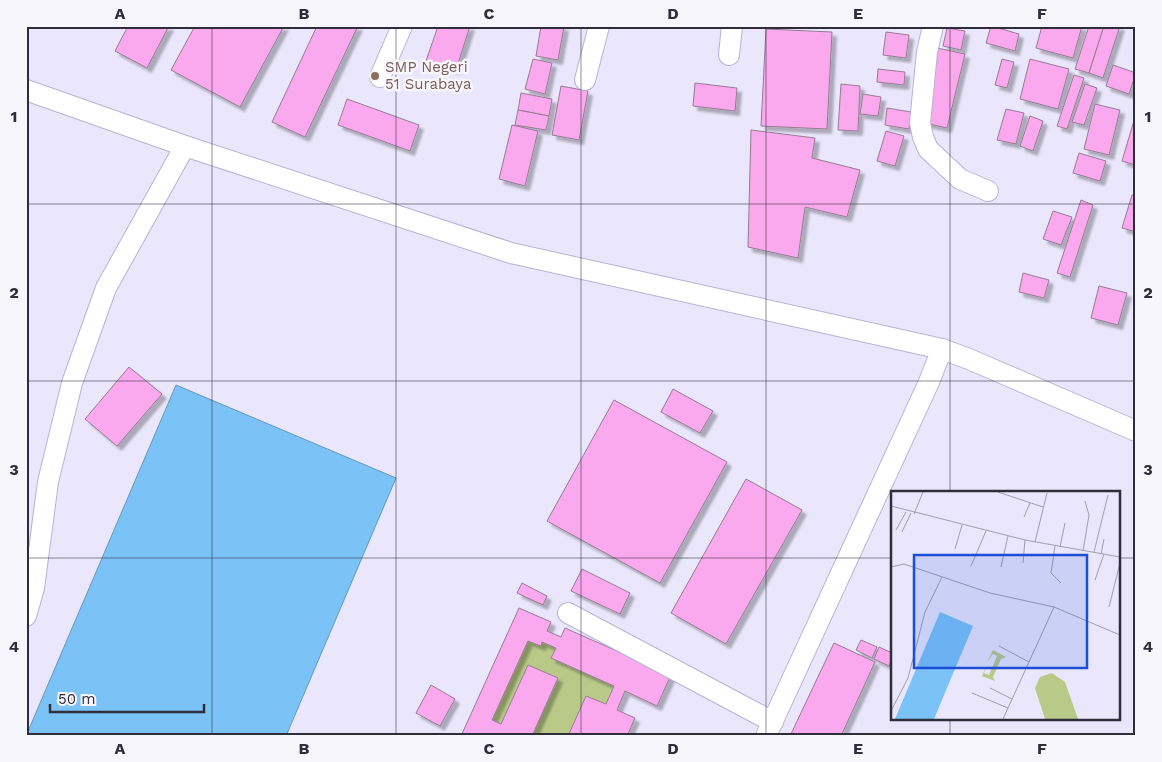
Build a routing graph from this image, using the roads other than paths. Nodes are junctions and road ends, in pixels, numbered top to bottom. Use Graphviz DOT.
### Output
graph roads {
  1 [pos="402,26"];
  2 [pos="599,26"];
  3 [pos="732,26"];
  4 [pos="932,26"];
  5 [pos="729,55"];
  6 [pos="380,77"];
  7 [pos="585,80"];
  8 [pos="26,90"];
  9 [pos="185,146"];
  10 [pos="988,191"];
  11 [pos="942,349"];
  12 [pos="1136,431"];
  13 [pos="568,613"];
  14 [pos="26,616"];
  15 [pos="770,729"];
  1 -- 6 [label="street"];
  2 -- 7 [label="street"];
  3 -- 5 [label="street"];
  4 -- 10 [label="street"];
  8 -- 9 [label="street"];
  9 -- 11 [label="street"];
  9 -- 14 [label="street"];
  11 -- 12 [label="street"];
  11 -- 15 [label="street"];
  13 -- 15 [label="street"];
}
